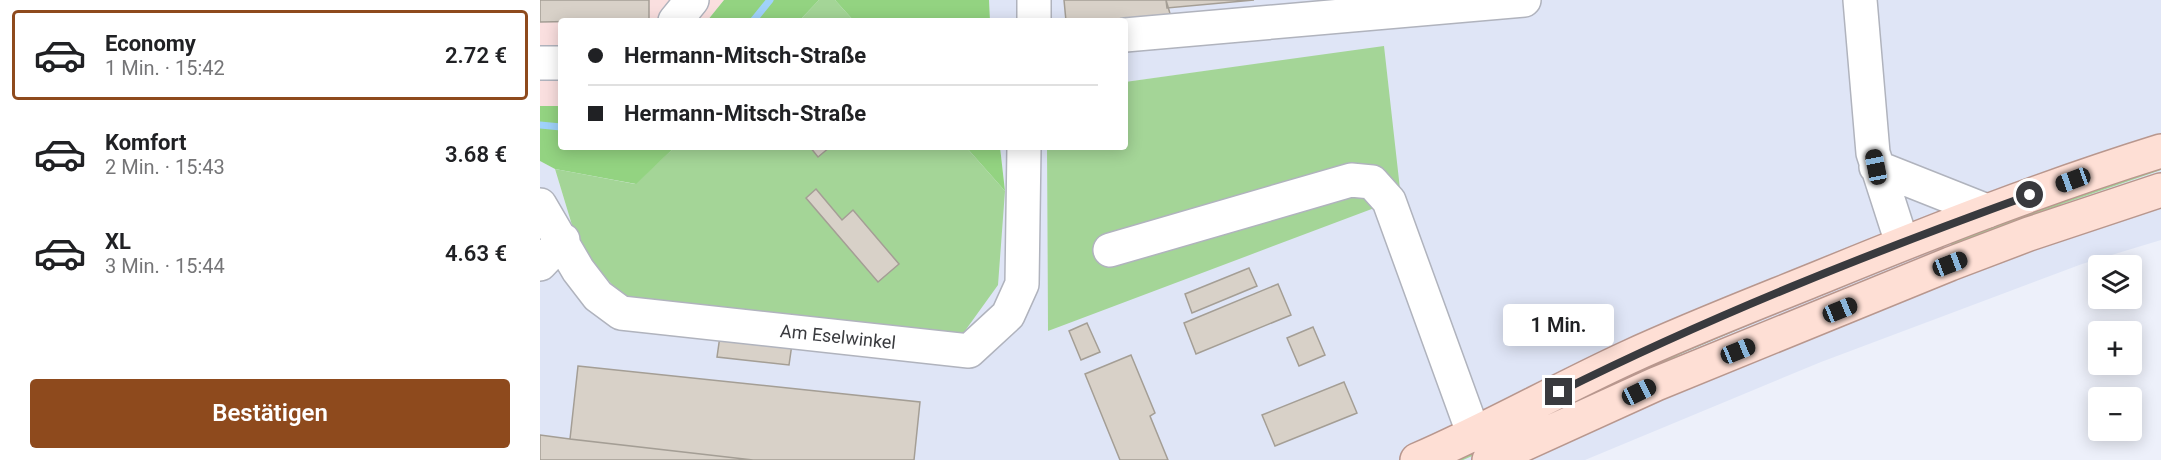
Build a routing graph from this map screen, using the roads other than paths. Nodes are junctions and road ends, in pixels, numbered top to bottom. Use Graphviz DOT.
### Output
graph roads {
  1 [pos="692,0"];
  2 [pos="1034,0"];
  3 [pos="1524,0"];
  4 [pos="1860,0"];
  5 [pos="677,18"];
  6 [pos="1034,18"];
  7 [pos="1128,35"];
  8 [pos="540,63"];
  9 [pos="558,63"];
  10 [pos="1024,150"];
  11 [pos="2161,152"];
  12 [pos="1876,167"];
  13 [pos="2161,190"];
  14 [pos="540,205"];
  15 [pos="1987,211"];
  16 [pos="563,240"];
  17 [pos="1902,243"];
  18 [pos="1110,250"];
  19 [pos="540,264"];
  20 [pos="1917,278"];
  21 [pos="1482,448"];
  22 [pos="1417,460"];
  1 -- 5 [label="street"];
  2 -- 6 [label="street"];
  3 -- 7 [label="street"];
  4 -- 12 [label="street"];
  8 -- 9 [label="street"];
  10 -- 16 [label="street, Am Eselwinkel"];
  11 -- 15 [label="main road"];
  12 -- 15 [label="street"];
  12 -- 17 [label="street"];
  13 -- 20 [label="main road"];
  14 -- 16 [label="street, Am Eselwinkel"];
  15 -- 17 [label="main road"];
  16 -- 19 [label="street"];
  17 -- 20 [label="main road"];
  17 -- 21 [label="main road"];
  18 -- 21 [label="street"];
  20 -- 21 [label="main road"];
  21 -- 22 [label="main road"];
}
